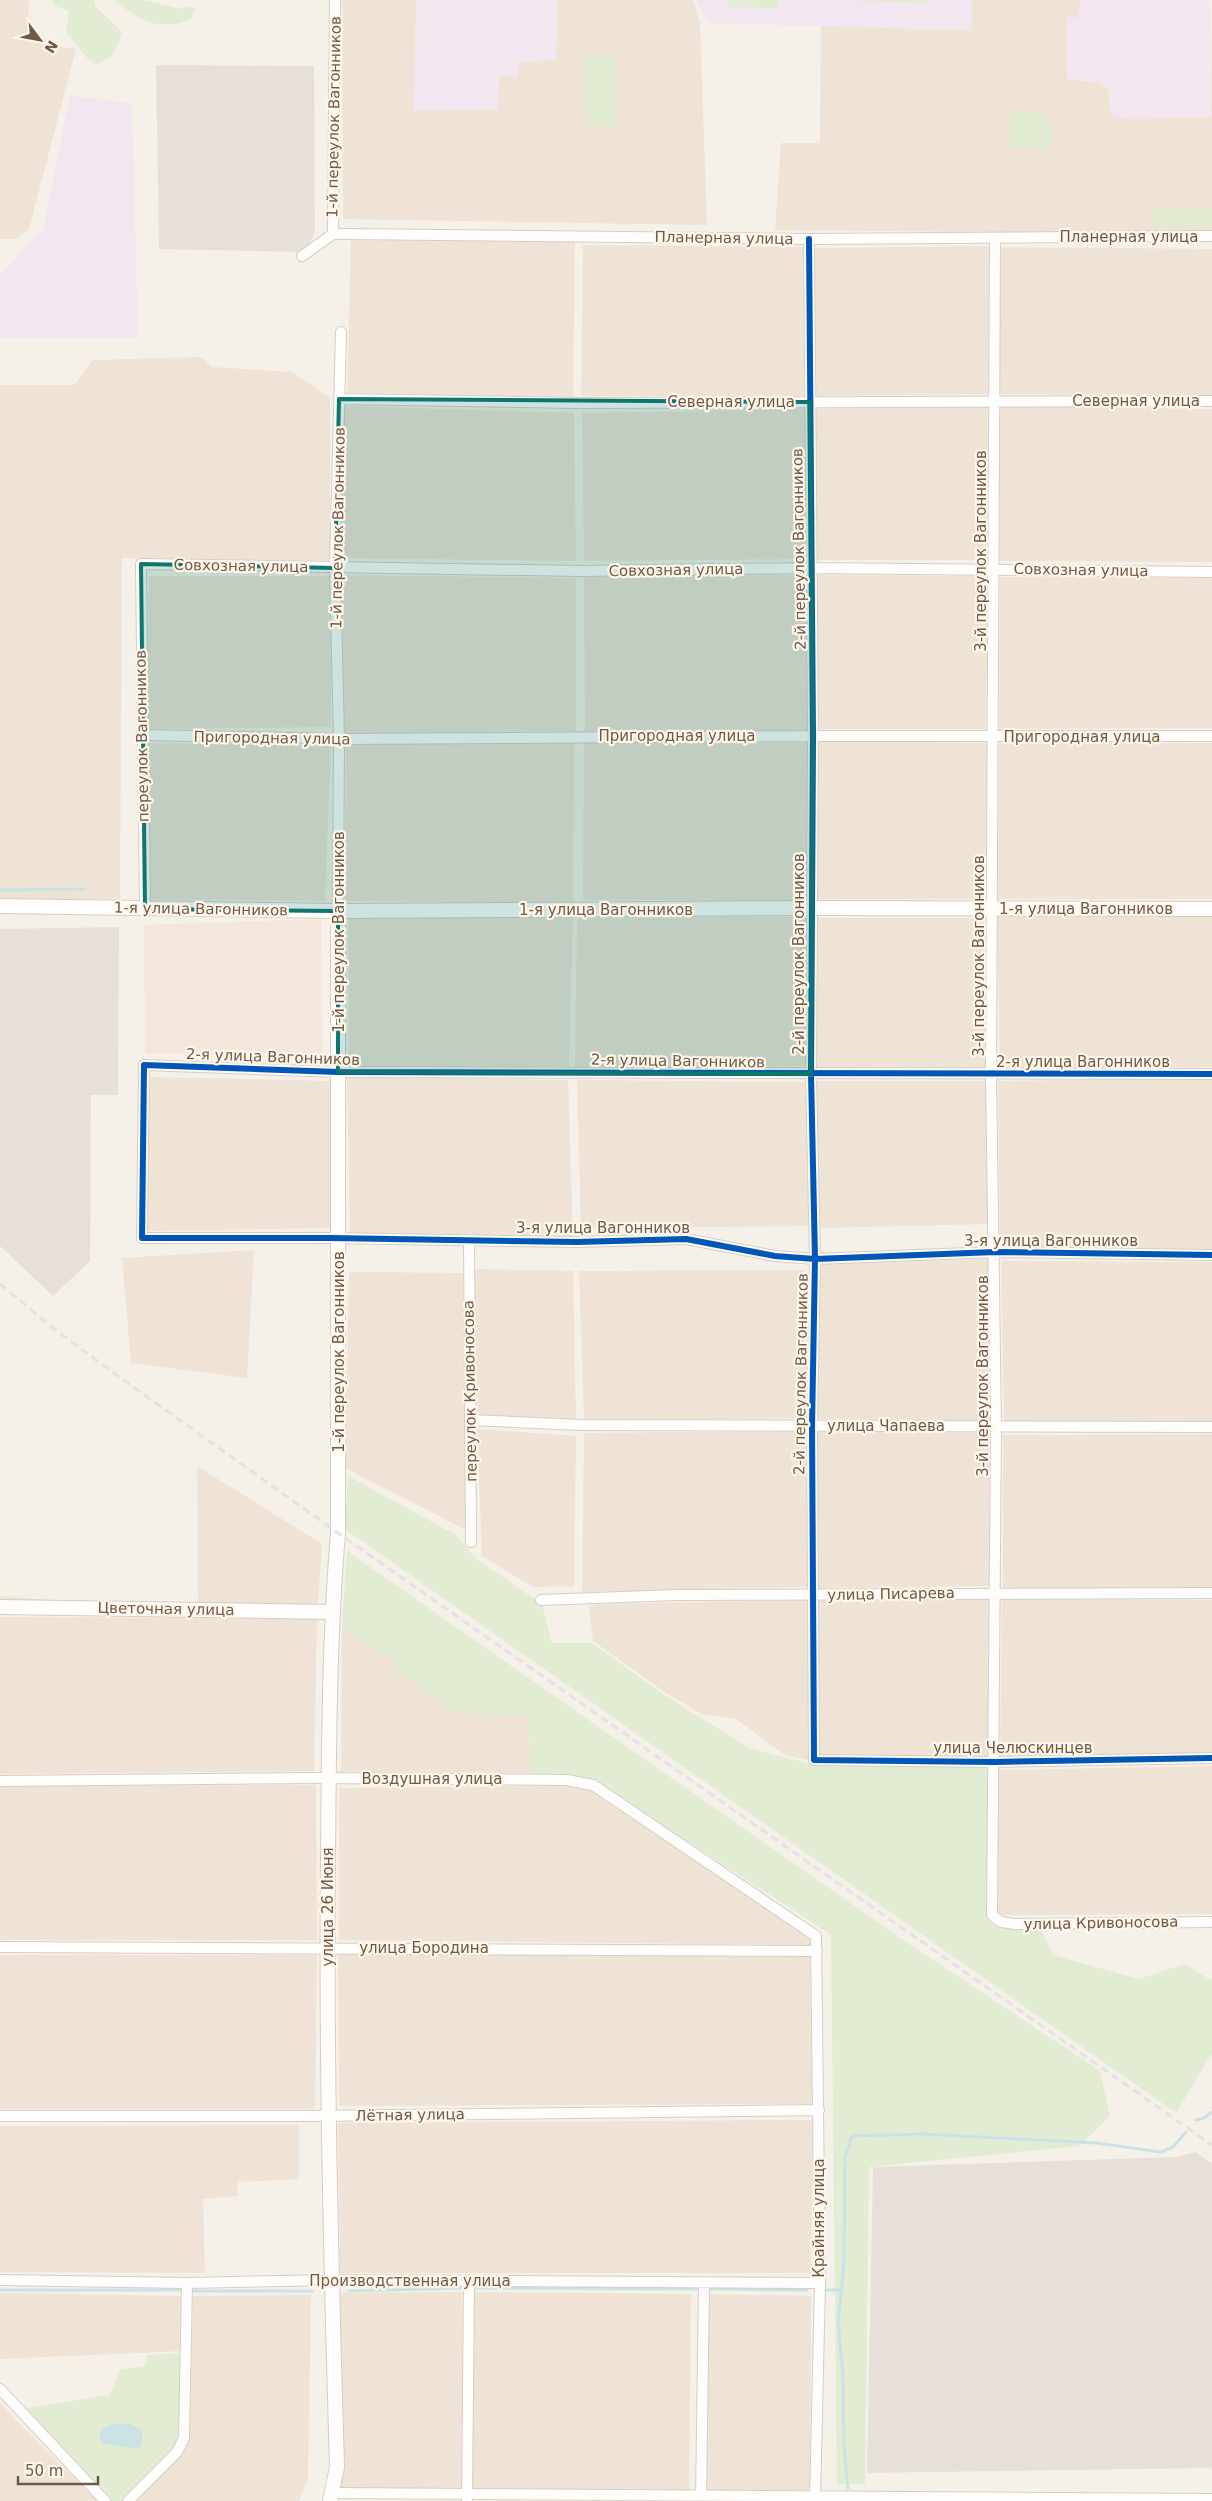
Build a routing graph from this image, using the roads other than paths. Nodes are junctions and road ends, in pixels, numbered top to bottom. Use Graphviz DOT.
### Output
graph roads {
  1 [pos="335,0"];
  2 [pos="332,234"];
  3 [pos="1212,236"];
  4 [pos="995,238"];
  5 [pos="809,239"];
  6 [pos="302,256"];
  7 [pos="341,332"];
  8 [pos="339,398"];
  9 [pos="994,400"];
  10 [pos="1212,401"];
  11 [pos="810,402"];
  12 [pos="141,564"];
  13 [pos="335,568"];
  14 [pos="811,568"];
  15 [pos="994,569"];
  16 [pos="1212,572"];
  17 [pos="141,736"];
  18 [pos="813,736"];
  19 [pos="1212,736"];
  20 [pos="993,737"];
  21 [pos="339,739"];
  22 [pos="0,906"];
  23 [pos="145,908"];
  24 [pos="812,908"];
  25 [pos="992,908"];
  26 [pos="1212,909"];
  27 [pos="338,911"];
  28 [pos="338,1072"];
  29 [pos="810,1074"];
  30 [pos="1212,1074"];
  31 [pos="991,1075"];
  32 [pos="142,1238"];
  33 [pos="340,1238"];
  34 [pos="468,1240"];
  35 [pos="995,1252"];
  36 [pos="1212,1255"];
  37 [pos="815,1259"];
  38 [pos="470,1420"];
  39 [pos="812,1426"];
  40 [pos="996,1427"];
  41 [pos="1212,1427"];
  42 [pos="338,1533"];
  43 [pos="472,1542"];
  44 [pos="996,1593"];
  45 [pos="1212,1593"];
  46 [pos="814,1594"];
  47 [pos="541,1600"];
  48 [pos="0,1607"];
  49 [pos="332,1612"];
  50 [pos="1212,1758"];
  51 [pos="814,1760"];
  52 [pos="994,1762"];
  53 [pos="329,1778"];
  54 [pos="0,1781"];
  55 [pos="992,1916"];
  56 [pos="1212,1922"];
  57 [pos="816,1936"];
  58 [pos="0,1947"];
  59 [pos="327,1947"];
  60 [pos="817,1951"];
  61 [pos="820,2110"];
  62 [pos="0,2116"];
  63 [pos="328,2116"];
  64 [pos="0,2280"];
  65 [pos="332,2280"];
  66 [pos="469,2281"];
  67 [pos="187,2283"];
  68 [pos="704,2283"];
  69 [pos="820,2283"];
  70 [pos="0,2388"];
  71 [pos="331,2497"];
  72 [pos="467,2498"];
  73 [pos="702,2498"];
  74 [pos="815,2499"];
  75 [pos="1212,2499"];
  76 [pos="105,2501"];
  77 [pos="128,2501"];
  1 -- 2 [label="street, 1-й переулок Вагонников"];
  2 -- 5 [label="street, Планерная улица"];
  2 -- 6 [label="street"];
  3 -- 4 [label="street, Планерная улица"];
  4 -- 5 [label="street, Планерная улица"];
  4 -- 9 [label="street, 3-й переулок Вагонников"];
  5 -- 11 [label="street, 2-й переулок Вагонников"];
  7 -- 8 [label="street, 1-й переулок Вагонников"];
  8 -- 11 [label="street, Северная улица"];
  8 -- 13 [label="street, 1-й переулок Вагонников"];
  9 -- 10 [label="street, Северная улица"];
  9 -- 11 [label="street, Северная улица"];
  9 -- 15 [label="street, 3-й переулок Вагонников"];
  11 -- 14 [label="street, 2-й переулок Вагонников"];
  12 -- 13 [label="street, Совхозная улица"];
  12 -- 17 [label="street, переулок Вагонников"];
  13 -- 14 [label="street, Совхозная улица"];
  13 -- 21 [label="street, 1-й переулок Вагонников"];
  14 -- 15 [label="street, Совхозная улица"];
  14 -- 18 [label="street, 2-й переулок Вагонников"];
  15 -- 16 [label="street, Совхозная улица"];
  15 -- 20 [label="street, 3-й переулок Вагонников"];
  17 -- 21 [label="street, Пригородная улица"];
  17 -- 23 [label="street, переулок Вагонников"];
  18 -- 20 [label="street, Пригородная улица"];
  18 -- 21 [label="street, Пригородная улица"];
  18 -- 24 [label="street, 2-й переулок Вагонников"];
  19 -- 20 [label="street, Пригородная улица"];
  20 -- 25 [label="street, 3-й переулок Вагонников"];
  21 -- 27 [label="street, 1-й переулок Вагонников"];
  22 -- 23 [label="main road, 1-я улица Вагонников"];
  23 -- 27 [label="main road, 1-я улица Вагонников"];
  24 -- 25 [label="main road, 1-я улица Вагонников"];
  24 -- 27 [label="main road, 1-я улица Вагонников"];
  24 -- 29 [label="street, 2-й переулок Вагонников"];
  25 -- 26 [label="main road, 1-я улица Вагонников"];
  25 -- 31 [label="street, 3-й переулок Вагонников"];
  27 -- 28 [label="main road, 1-й переулок Вагонников"];
  28 -- 29 [label="street, 2-я улица Вагонников"];
  28 -- 32 [label="street, 2-я улица Вагонников"];
  28 -- 33 [label="main road, 1-й переулок Вагонников"];
  29 -- 31 [label="street, 2-я улица Вагонников"];
  29 -- 37 [label="street, 2-й переулок Вагонников"];
  30 -- 31 [label="street, 2-я улица Вагонников"];
  31 -- 35 [label="street, 3-й переулок Вагонников"];
  32 -- 33 [label="street, 3-я улица Вагонников"];
  33 -- 34 [label="street, 3-я улица Вагонников"];
  33 -- 42 [label="main road, 1-й переулок Вагонников"];
  34 -- 37 [label="street, 3-я улица Вагонников"];
  34 -- 38 [label="street, переулок Кривоносова"];
  35 -- 36 [label="street, 3-я улица Вагонников"];
  35 -- 37 [label="street, 3-я улица Вагонников"];
  35 -- 40 [label="street, 3-й переулок Вагонников"];
  37 -- 39 [label="street, 2-й переулок Вагонников"];
  38 -- 39 [label="street, улица Чапаева"];
  38 -- 43 [label="street, переулок Кривоносова"];
  39 -- 40 [label="street, улица Чапаева"];
  39 -- 46 [label="street, 2-й переулок Вагонников"];
  40 -- 41 [label="street, улица Чапаева"];
  40 -- 44 [label="street, 3-й переулок Вагонников"];
  42 -- 49 [label="main road, улица 26 Июня"];
  44 -- 45 [label="street, улица Писарева"];
  44 -- 46 [label="street, улица Писарева"];
  44 -- 52 [label="street, 3-й переулок Вагонников"];
  46 -- 47 [label="street, улица Писарева"];
  46 -- 51 [label="street, 2-й переулок Вагонников"];
  48 -- 49 [label="main road, Цветочная улица"];
  49 -- 53 [label="main road, улица 26 Июня"];
  50 -- 52 [label="street, улица Челюскинцев"];
  51 -- 52 [label="street, улица Челюскинцев"];
  52 -- 55 [label="street, 3-й переулок Вагонников"];
  53 -- 54 [label="street, Воздушная улица"];
  53 -- 57 [label="street, Воздушная улица"];
  53 -- 59 [label="main road, улица 26 Июня"];
  55 -- 56 [label="street, улица Кривоносова"];
  57 -- 60 [label="street, Крайняя улица"];
  58 -- 59 [label="street, улица Бородина"];
  59 -- 60 [label="street, улица Бородина"];
  59 -- 63 [label="main road, улица 26 Июня"];
  60 -- 61 [label="street, Крайняя улица"];
  61 -- 63 [label="street, Лётная улица"];
  61 -- 69 [label="street, Крайняя улица"];
  62 -- 63 [label="street, Лётная улица"];
  63 -- 65 [label="main road, улица 26 Июня"];
  64 -- 67 [label="street, Производственная улица"];
  65 -- 66 [label="street, Производственная улица"];
  65 -- 67 [label="street, Производственная улица"];
  65 -- 71 [label="main road, улица 26 Июня"];
  66 -- 68 [label="street, Производственная улица"];
  66 -- 72 [label="street"];
  67 -- 77 [label="street"];
  68 -- 69 [label="street, Производственная улица"];
  68 -- 73 [label="street"];
  69 -- 74 [label="street, Крайняя улица"];
  70 -- 76 [label="street"];
  71 -- 72 [label="street"];
  72 -- 73 [label="street"];
  73 -- 74 [label="street"];
  74 -- 75 [label="street"];
}
